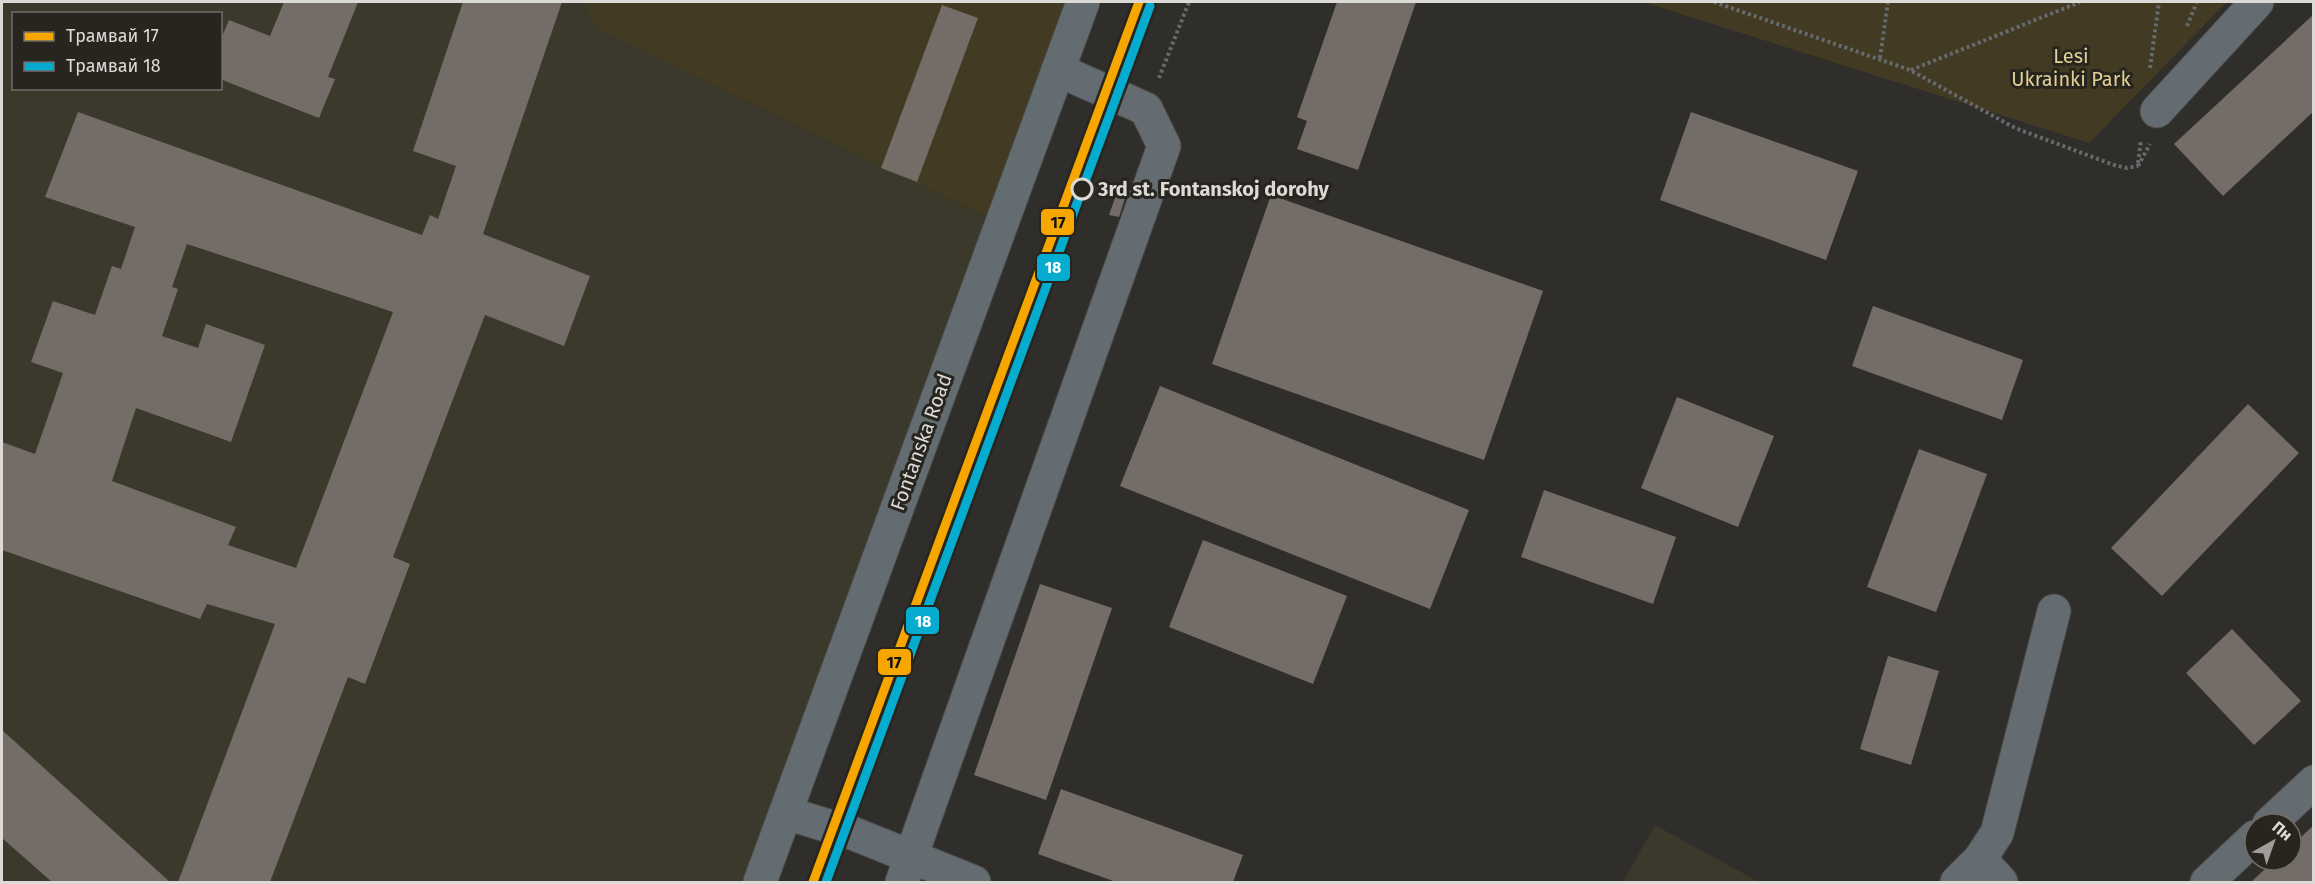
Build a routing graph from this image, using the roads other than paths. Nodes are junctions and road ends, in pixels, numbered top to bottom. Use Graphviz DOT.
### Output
graph roads {
  1 [pos="1083,2"];
  2 [pos="2257,2"];
  3 [pos="1058,70"];
  4 [pos="2157,111"];
  5 [pos="2054,611"];
  6 [pos="2313,782"];
  7 [pos="2282,812"];
  8 [pos="786,813"];
  9 [pos="2243,848"];
  10 [pos="907,870"];
  11 [pos="1990,871"];
  12 [pos="760,882"];
  13 [pos="974,882"];
  14 [pos="1957,882"];
  15 [pos="2207,882"];
  1 -- 3 [label="main road, Fontanska Road"];
  2 -- 4 [label="street"];
  3 -- 8 [label="main road, Fontanska Road"];
  3 -- 10 [label="street"];
  5 -- 11 [label="street"];
  6 -- 7 [label="street"];
  8 -- 10 [label="street"];
  8 -- 12 [label="main road, Fontanska Road"];
  9 -- 15 [label="street"];
  10 -- 13 [label="street"];
  11 -- 14 [label="street"];
}
